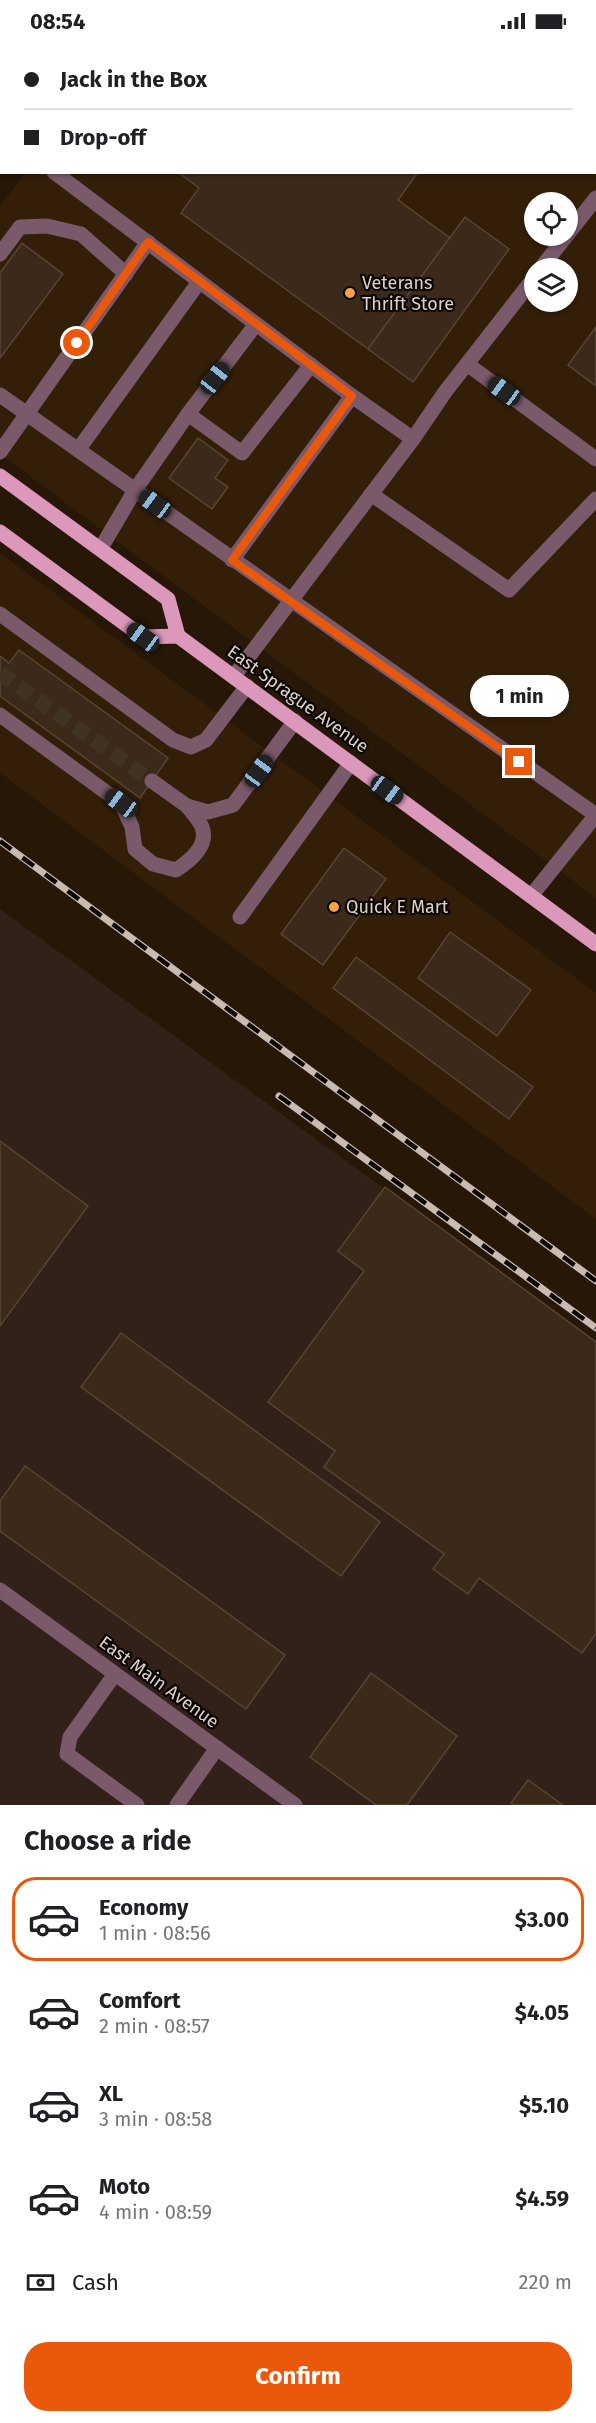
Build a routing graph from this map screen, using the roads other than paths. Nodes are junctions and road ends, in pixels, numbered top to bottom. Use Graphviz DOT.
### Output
graph roads {
  1 [pos="57,174"];
  2 [pos="596,198"];
  3 [pos="148,242"];
  4 [pos="0,254"];
  5 [pos="549,258"];
  6 [pos="126,274"];
  7 [pos="199,282"];
  8 [pos="524,291"];
  9 [pos="256,324"];
  10 [pos="467,364"];
  11 [pos="311,365"];
  12 [pos="0,395"];
  13 [pos="352,396"];
  14 [pos="28,413"];
  15 [pos="188,414"];
  16 [pos="413,439"];
  17 [pos="78,450"];
  18 [pos="0,452"];
  19 [pos="596,459"];
  20 [pos="0,476"];
  21 [pos="135,490"];
  22 [pos="371,494"];
  23 [pos="596,499"];
  24 [pos="0,532"];
  25 [pos="101,548"];
  26 [pos="232,560"];
  27 [pos="290,601"];
  28 [pos="0,614"];
  29 [pos="178,636"];
  30 [pos="234,676"];
  31 [pos="247,686"];
  32 [pos="0,715"];
  33 [pos="295,721"];
  34 [pos="351,763"];
  35 [pos="152,781"];
  36 [pos="187,806"];
  37 [pos="596,815"];
  38 [pos="531,896"];
  39 [pos="240,917"];
  40 [pos="596,944"];
  41 [pos="0,1590"];
  42 [pos="115,1674"];
  43 [pos="217,1748"];
  44 [pos="137,1805"];
  45 [pos="177,1805"];
  46 [pos="295,1805"];
  1 -- 3 [label="street"];
  2 -- 5 [label="street"];
  3 -- 6 [label="street"];
  3 -- 7 [label="street"];
  4 -- 6 [label="street"];
  6 -- 14 [label="street"];
  7 -- 9 [label="street"];
  7 -- 17 [label="street"];
  8 -- 10 [label="street"];
  9 -- 11 [label="street"];
  9 -- 15 [label="street"];
  10 -- 16 [label="street"];
  10 -- 19 [label="street"];
  11 -- 13 [label="street"];
  11 -- 15 [label="street"];
  12 -- 14 [label="street"];
  13 -- 16 [label="street"];
  13 -- 26 [label="street"];
  14 -- 17 [label="street"];
  14 -- 18 [label="street"];
  15 -- 21 [label="street"];
  16 -- 22 [label="street"];
  17 -- 21 [label="street"];
  20 -- 25 [label="main road"];
  21 -- 25 [label="street"];
  21 -- 26 [label="street"];
  22 -- 23 [label="street"];
  22 -- 27 [label="street"];
  24 -- 29 [label="main road"];
  25 -- 29 [label="main road"];
  26 -- 27 [label="street"];
  27 -- 30 [label="street"];
  27 -- 37 [label="street"];
  28 -- 31 [label="street"];
  29 -- 30 [label="main road, East Sprague Avenue"];
  30 -- 31 [label="main road, East Sprague Avenue"];
  31 -- 33 [label="main road, East Sprague Avenue"];
  32 -- 36 [label="street"];
  33 -- 34 [label="main road, East Sprague Avenue"];
  33 -- 36 [label="street"];
  34 -- 38 [label="main road, East Sprague Avenue"];
  34 -- 39 [label="street"];
  35 -- 36 [label="street"];
  37 -- 38 [label="street"];
  38 -- 40 [label="main road, East Sprague Avenue"];
  41 -- 42 [label="street, East Main Avenue"];
  42 -- 43 [label="street, East Main Avenue"];
  42 -- 44 [label="street"];
  43 -- 45 [label="street"];
  43 -- 46 [label="street, East Main Avenue"];
}
